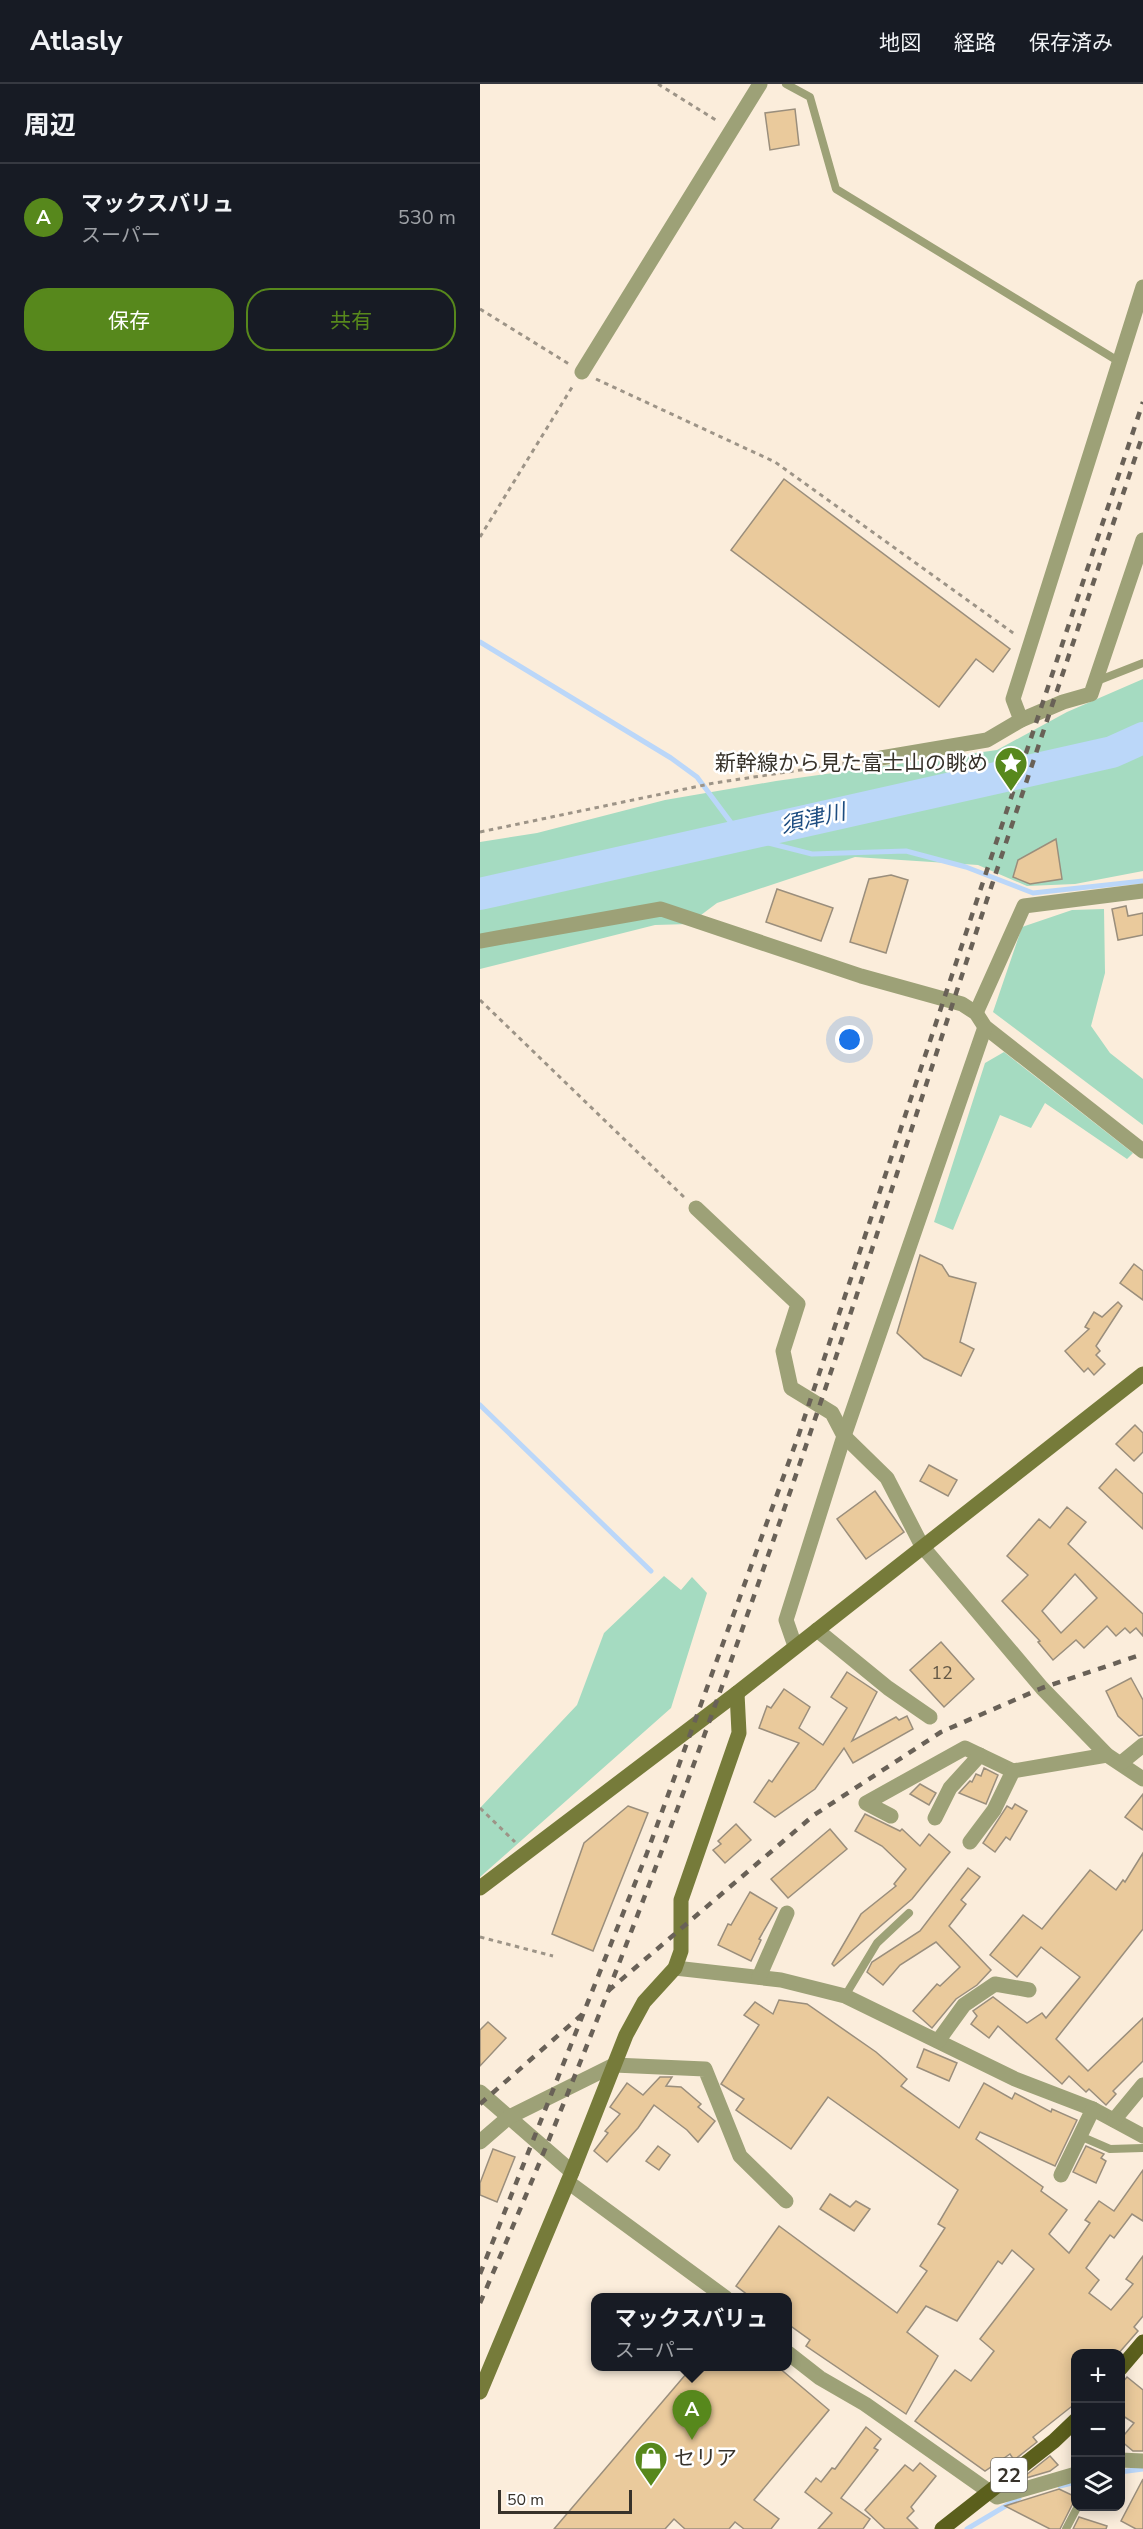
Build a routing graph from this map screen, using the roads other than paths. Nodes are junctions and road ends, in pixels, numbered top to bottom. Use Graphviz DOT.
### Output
graph roads {
  1 [pos="760,84"];
  2 [pos="786,84"];
  3 [pos="1143,286"];
  4 [pos="1118,361"];
  5 [pos="582,372"];
  6 [pos="1143,540"];
  7 [pos="1143,663"];
  8 [pos="1096,681"];
  9 [pos="1020,720"];
  10 [pos="881,758"];
  11 [pos="1143,891"];
  12 [pos="480,941"];
  13 [pos="976,1013"];
  14 [pos="985,1028"];
  15 [pos="1143,1151"];
  16 [pos="696,1208"];
  17 [pos="1143,1374"];
  18 [pos="844,1436"];
  19 [pos="922,1546"];
  20 [pos="817,1630"];
  21 [pos="795,1646"];
  22 [pos="737,1693"];
  23 [pos="930,1717"];
  24 [pos="1143,1745"];
  25 [pos="980,1755"];
  26 [pos="1107,1755"];
  27 [pos="1121,1763"];
  28 [pos="1013,1771"];
  29 [pos="1143,1779"];
  30 [pos="891,1816"];
  31 [pos="935,1818"];
  32 [pos="970,1842"];
  33 [pos="480,1888"];
  34 [pos="787,1913"];
  35 [pos="909,1913"];
  36 [pos="675,1968"];
  37 [pos="759,1977"];
  38 [pos="1029,1990"];
  39 [pos="845,1996"];
  40 [pos="938,2041"];
  41 [pos="614,2064"];
  42 [pos="1143,2085"];
  43 [pos="480,2092"];
  44 [pos="1093,2109"];
  45 [pos="509,2117"];
  46 [pos="1114,2120"];
  47 [pos="1080,2136"];
  48 [pos="1143,2136"];
  49 [pos="480,2142"];
  50 [pos="1143,2148"];
  51 [pos="1061,2175"];
  52 [pos="570,2177"];
  53 [pos="786,2201"];
  54 [pos="720,2293"];
  55 [pos="1143,2342"];
  56 [pos="792,2355"];
  57 [pos="1125,2363"];
  58 [pos="480,2392"];
  59 [pos="1071,2425"];
  60 [pos="1125,2460"];
  61 [pos="1143,2461"];
  62 [pos="1071,2475"];
  63 [pos="987,2491"];
  64 [pos="1075,2511"];
  65 [pos="942,2529"];
  66 [pos="1066,2529"];
  1 -- 5 [label="street"];
  2 -- 4 [label="lane"];
  3 -- 4 [label="street"];
  4 -- 9 [label="street"];
  6 -- 8 [label="street"];
  7 -- 8 [label="lane"];
  8 -- 9 [label="street"];
  9 -- 10 [label="street"];
  11 -- 13 [label="street"];
  12 -- 13 [label="street"];
  13 -- 14 [label="street"];
  14 -- 15 [label="street"];
  14 -- 18 [label="street"];
  16 -- 18 [label="street"];
  17 -- 19 [label="street"];
  18 -- 19 [label="street"];
  18 -- 21 [label="street"];
  19 -- 20 [label="street"];
  19 -- 26 [label="street"];
  20 -- 21 [label="street"];
  20 -- 23 [label="street"];
  21 -- 22 [label="street"];
  22 -- 33 [label="street"];
  22 -- 36 [label="street"];
  24 -- 27 [label="street"];
  25 -- 28 [label="street"];
  25 -- 30 [label="street"];
  25 -- 31 [label="street"];
  26 -- 27 [label="street"];
  26 -- 28 [label="street"];
  27 -- 29 [label="street"];
  28 -- 32 [label="street"];
  34 -- 37 [label="street"];
  35 -- 39 [label="lane"];
  36 -- 37 [label="street"];
  36 -- 41 [label="street"];
  37 -- 39 [label="street"];
  38 -- 40 [label="street"];
  39 -- 40 [label="street"];
  40 -- 44 [label="street"];
  41 -- 45 [label="street"];
  41 -- 52 [label="street"];
  41 -- 53 [label="street"];
  42 -- 46 [label="street"];
  43 -- 45 [label="street"];
  44 -- 46 [label="street"];
  44 -- 47 [label="street"];
  45 -- 49 [label="street"];
  45 -- 52 [label="street"];
  46 -- 48 [label="street"];
  47 -- 50 [label="lane"];
  47 -- 51 [label="street"];
  52 -- 54 [label="street"];
  52 -- 58 [label="street"];
  55 -- 57 [label="main road"];
  56 -- 63 [label="street"];
  59 -- 63 [label="main road, 22"];
  60 -- 61 [label="street"];
  62 -- 63 [label="street"];
  63 -- 65 [label="main road, 22"];
  64 -- 66 [label="lane"];
}
